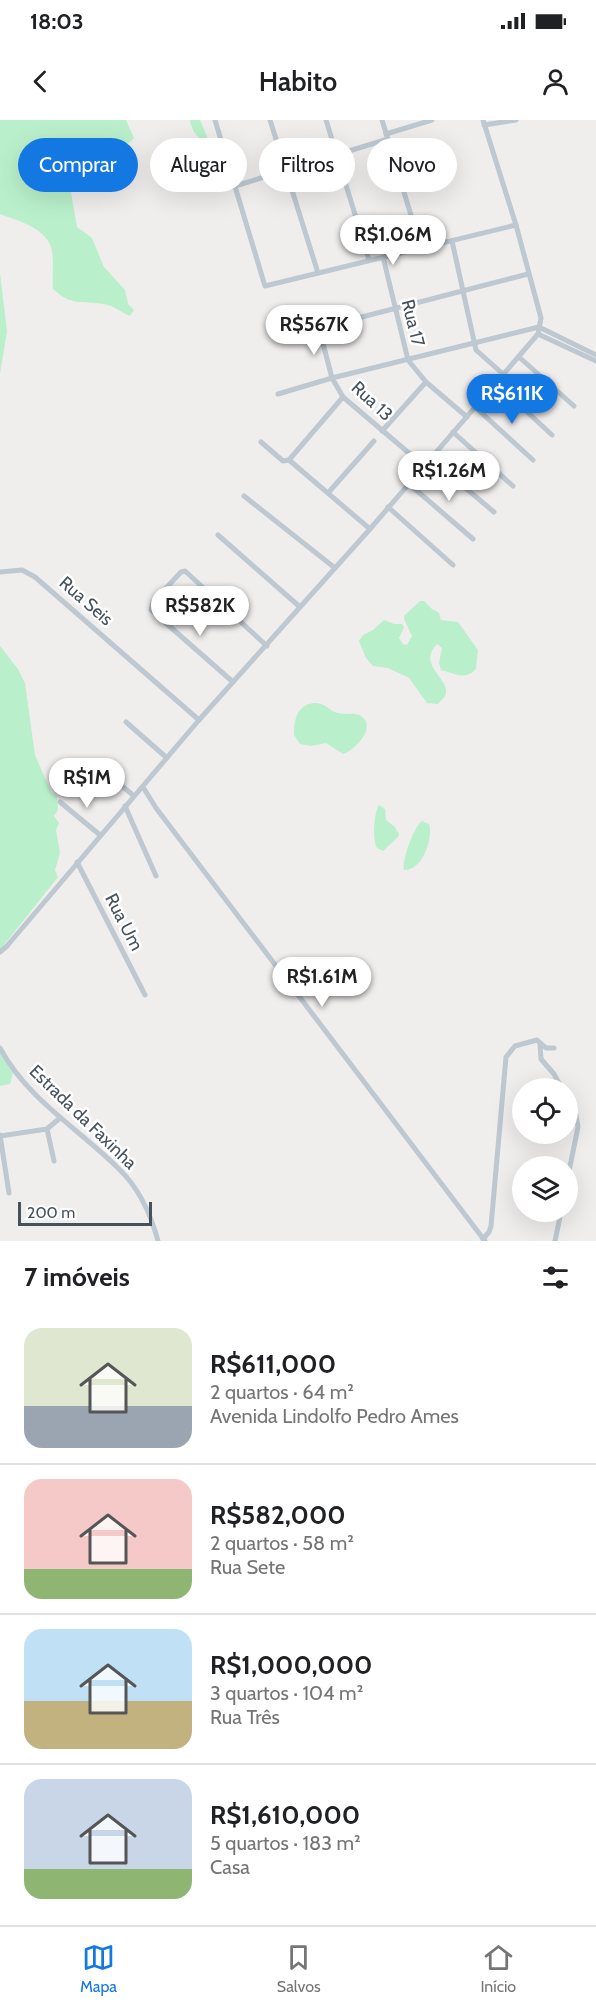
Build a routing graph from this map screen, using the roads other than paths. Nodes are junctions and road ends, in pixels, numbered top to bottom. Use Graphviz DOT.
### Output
graph roads {
  1 [pos="215,120"];
  2 [pos="270,120"];
  3 [pos="326,120"];
  4 [pos="382,120"];
  5 [pos="432,120"];
  6 [pos="516,120"];
  7 [pos="483,122"];
  8 [pos="387,137"];
  9 [pos="220,138"];
  10 [pos="275,138"];
  11 [pos="331,138"];
  12 [pos="355,148"];
  13 [pos="237,192"];
  14 [pos="292,192"];
  15 [pos="348,192"];
  16 [pos="516,225"];
  17 [pos="452,241"];
  18 [pos="421,248"];
  19 [pos="382,257"];
  20 [pos="369,260"];
  21 [pos="318,273"];
  22 [pos="528,274"];
  23 [pos="463,292"];
  24 [pos="394,309"];
  25 [pos="319,328"];
  26 [pos="539,330"];
  27 [pos="304,332"];
  28 [pos="473,344"];
  29 [pos="596,355"];
  30 [pos="519,357"];
  31 [pos="408,360"];
  32 [pos="596,361"];
  33 [pos="504,374"];
  34 [pos="332,378"];
  35 [pos="426,382"];
  36 [pos="496,383"];
  37 [pos="278,393"];
  38 [pos="343,397"];
  39 [pos="574,406"];
  40 [pos="476,407"];
  41 [pos="467,417"];
  42 [pos="382,431"];
  43 [pos="453,432"];
  44 [pos="552,435"];
  45 [pos="374,441"];
  46 [pos="261,442"];
  47 [pos="430,458"];
  48 [pos="289,460"];
  49 [pos="533,460"];
  50 [pos="423,465"];
  51 [pos="408,483"];
  52 [pos="513,486"];
  53 [pos="328,493"];
  54 [pos="244,495"];
  55 [pos="388,507"];
  56 [pos="494,512"];
  57 [pos="370,529"];
  58 [pos="218,535"];
  59 [pos="473,539"];
  60 [pos="453,565"];
  61 [pos="335,568"];
  62 [pos="0,572"];
  63 [pos="300,607"];
  64 [pos="267,646"];
  65 [pos="233,682"];
  66 [pos="199,720"];
  67 [pos="126,722"];
  68 [pos="166,758"];
  69 [pos="96,764"];
  70 [pos="143,787"];
  71 [pos="134,796"];
  72 [pos="60,802"];
  73 [pos="125,806"];
  74 [pos="100,835"];
  75 [pos="77,862"];
  76 [pos="156,876"];
  77 [pos="0,952"];
  78 [pos="145,995"];
  79 [pos="540,1043"];
  80 [pos="0,1048"];
  81 [pos="554,1048"];
  82 [pos="556,1078"];
  83 [pos="60,1118"];
  84 [pos="47,1129"];
  85 [pos="0,1135"];
  86 [pos="54,1161"];
  87 [pos="9,1193"];
  88 [pos="559,1222"];
  89 [pos="484,1240"];
  90 [pos="158,1241"];
  91 [pos="555,1241"];
  1 -- 9 [label="street"];
  2 -- 10 [label="street"];
  3 -- 11 [label="street"];
  4 -- 8 [label="street"];
  5 -- 8 [label="street"];
  6 -- 7 [label="street"];
  7 -- 16 [label="street"];
  8 -- 12 [label="street"];
  8 -- 18 [label="street"];
  13 -- 21 [label="street"];
  14 -- 21 [label="street"];
  15 -- 20 [label="street"];
  16 -- 17 [label="street"];
  16 -- 22 [label="street"];
  17 -- 18 [label="street"];
  17 -- 23 [label="street"];
  18 -- 19 [label="street"];
  19 -- 20 [label="street"];
  19 -- 24 [label="street, Rua 17"];
  20 -- 21 [label="street"];
  22 -- 23 [label="street"];
  22 -- 26 [label="street"];
  23 -- 24 [label="street"];
  23 -- 28 [label="street"];
  24 -- 25 [label="street"];
  24 -- 31 [label="street, Rua 17"];
  25 -- 27 [label="street"];
  25 -- 34 [label="street, Rua 13"];
  26 -- 28 [label="street"];
  26 -- 29 [label="street"];
  26 -- 30 [label="street"];
  26 -- 32 [label="street"];
  28 -- 31 [label="street"];
  28 -- 33 [label="street"];
  30 -- 33 [label="street"];
  30 -- 39 [label="street"];
  31 -- 34 [label="street"];
  31 -- 35 [label="street"];
  33 -- 36 [label="street"];
  34 -- 37 [label="street, Rua 13"];
  34 -- 38 [label="street, Rua 13"];
  35 -- 41 [label="street"];
  35 -- 42 [label="street"];
  36 -- 40 [label="street"];
  36 -- 44 [label="street"];
  38 -- 42 [label="street, Rua 13"];
  38 -- 48 [label="street"];
  40 -- 41 [label="street"];
  40 -- 49 [label="street"];
  41 -- 43 [label="street"];
  42 -- 50 [label="street, Rua 13"];
  43 -- 47 [label="street"];
  43 -- 52 [label="street"];
  45 -- 53 [label="street"];
  46 -- 48 [label="street"];
  47 -- 50 [label="street"];
  47 -- 56 [label="street"];
  48 -- 53 [label="street"];
  50 -- 51 [label="street"];
  51 -- 55 [label="street"];
  51 -- 59 [label="street"];
  53 -- 57 [label="street"];
  54 -- 61 [label="street"];
  55 -- 57 [label="street"];
  55 -- 60 [label="street"];
  57 -- 61 [label="street"];
  58 -- 63 [label="street"];
  61 -- 63 [label="street"];
  62 -- 66 [label="street, Rua Seis"];
  63 -- 64 [label="street"];
  64 -- 65 [label="street"];
  64 -- 65 [label="street"];
  65 -- 66 [label="street"];
  66 -- 68 [label="street"];
  67 -- 68 [label="street"];
  68 -- 70 [label="street"];
  69 -- 71 [label="street"];
  70 -- 71 [label="street"];
  70 -- 89 [label="street"];
  71 -- 73 [label="street"];
  72 -- 74 [label="street"];
  73 -- 74 [label="street"];
  73 -- 76 [label="street"];
  74 -- 75 [label="street"];
  75 -- 77 [label="street"];
  75 -- 78 [label="street, Rua Um"];
  79 -- 81 [label="street"];
  79 -- 82 [label="street"];
  79 -- 89 [label="street"];
  80 -- 83 [label="street, Estrada da Faxinha"];
  83 -- 84 [label="street"];
  83 -- 90 [label="street, Estrada da Faxinha"];
  84 -- 85 [label="street"];
  84 -- 86 [label="street"];
  85 -- 87 [label="street"];
  88 -- 91 [label="street"];
}
